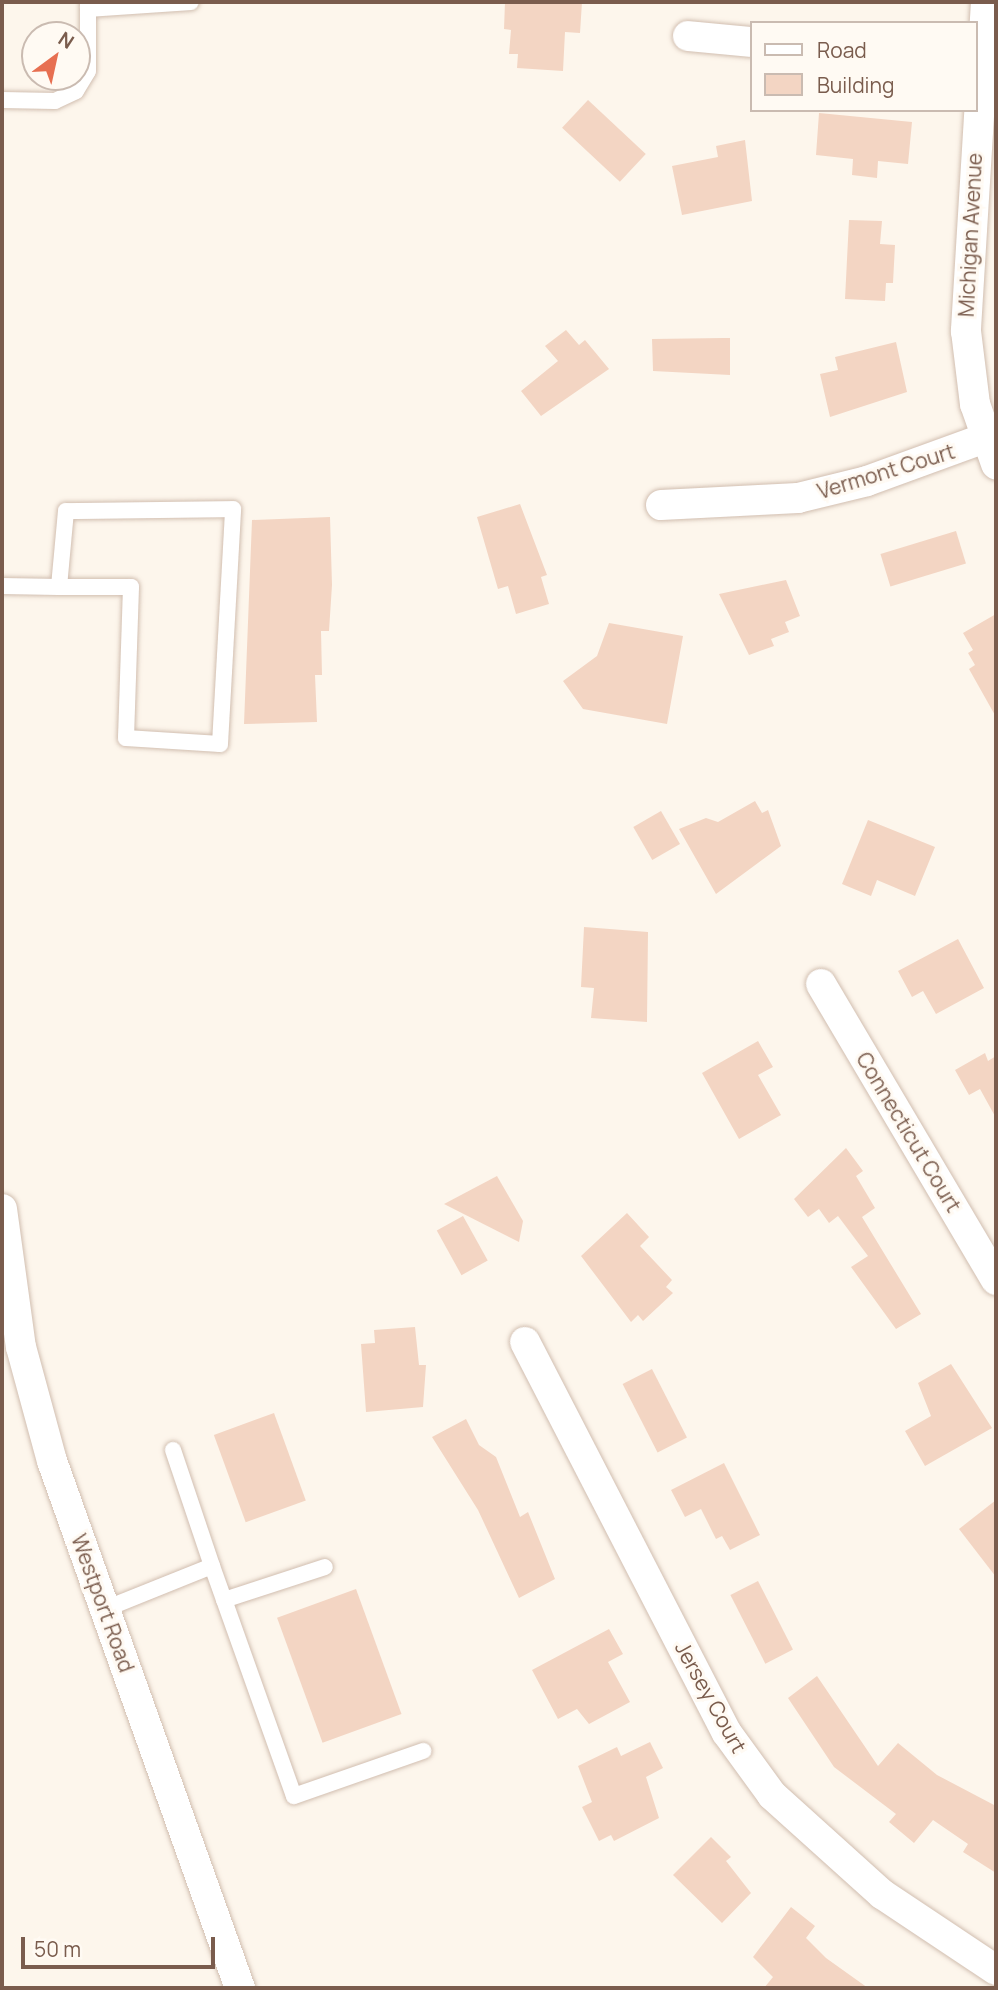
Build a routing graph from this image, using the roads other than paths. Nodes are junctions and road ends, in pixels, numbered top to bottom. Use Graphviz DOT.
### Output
graph roads {
  1 [pos="191,2"];
  2 [pos="986,2"];
  3 [pos="88,5"];
  4 [pos="688,36"];
  5 [pos="750,42"];
  6 [pos="978,64"];
  7 [pos="977,86"];
  8 [pos="2,100"];
  9 [pos="976,112"];
  10 [pos="990,451"];
  11 [pos="661,505"];
  12 [pos="2,586"];
  13 [pos="59,587"];
  14 [pos="821,984"];
  15 [pos="2,1209"];
  16 [pos="996,1280"];
  17 [pos="525,1342"];
  18 [pos="173,1450"];
  19 [pos="212,1566"];
  20 [pos="325,1567"];
  21 [pos="224,1600"];
  22 [pos="105,1609"];
  23 [pos="424,1751"];
  24 [pos="996,1970"];
  25 [pos="240,1988"];
  1 -- 3 [label="lane"];
  2 -- 6 [label="street, Michigan Avenue"];
  3 -- 8 [label="lane"];
  4 -- 5 [label="street"];
  6 -- 7 [label="street, Michigan Avenue"];
  9 -- 10 [label="street, Michigan Avenue"];
  10 -- 11 [label="street, Vermont Court"];
  12 -- 13 [label="lane"];
  13 -- 13 [label="lane"];
  14 -- 16 [label="street, Connecticut Court"];
  15 -- 22 [label="street, Westport Road"];
  17 -- 24 [label="street, Jersey Court"];
  18 -- 19 [label="lane"];
  19 -- 21 [label="lane"];
  19 -- 22 [label="lane"];
  20 -- 21 [label="lane"];
  21 -- 23 [label="lane"];
  22 -- 25 [label="street, Westport Road"];
}
